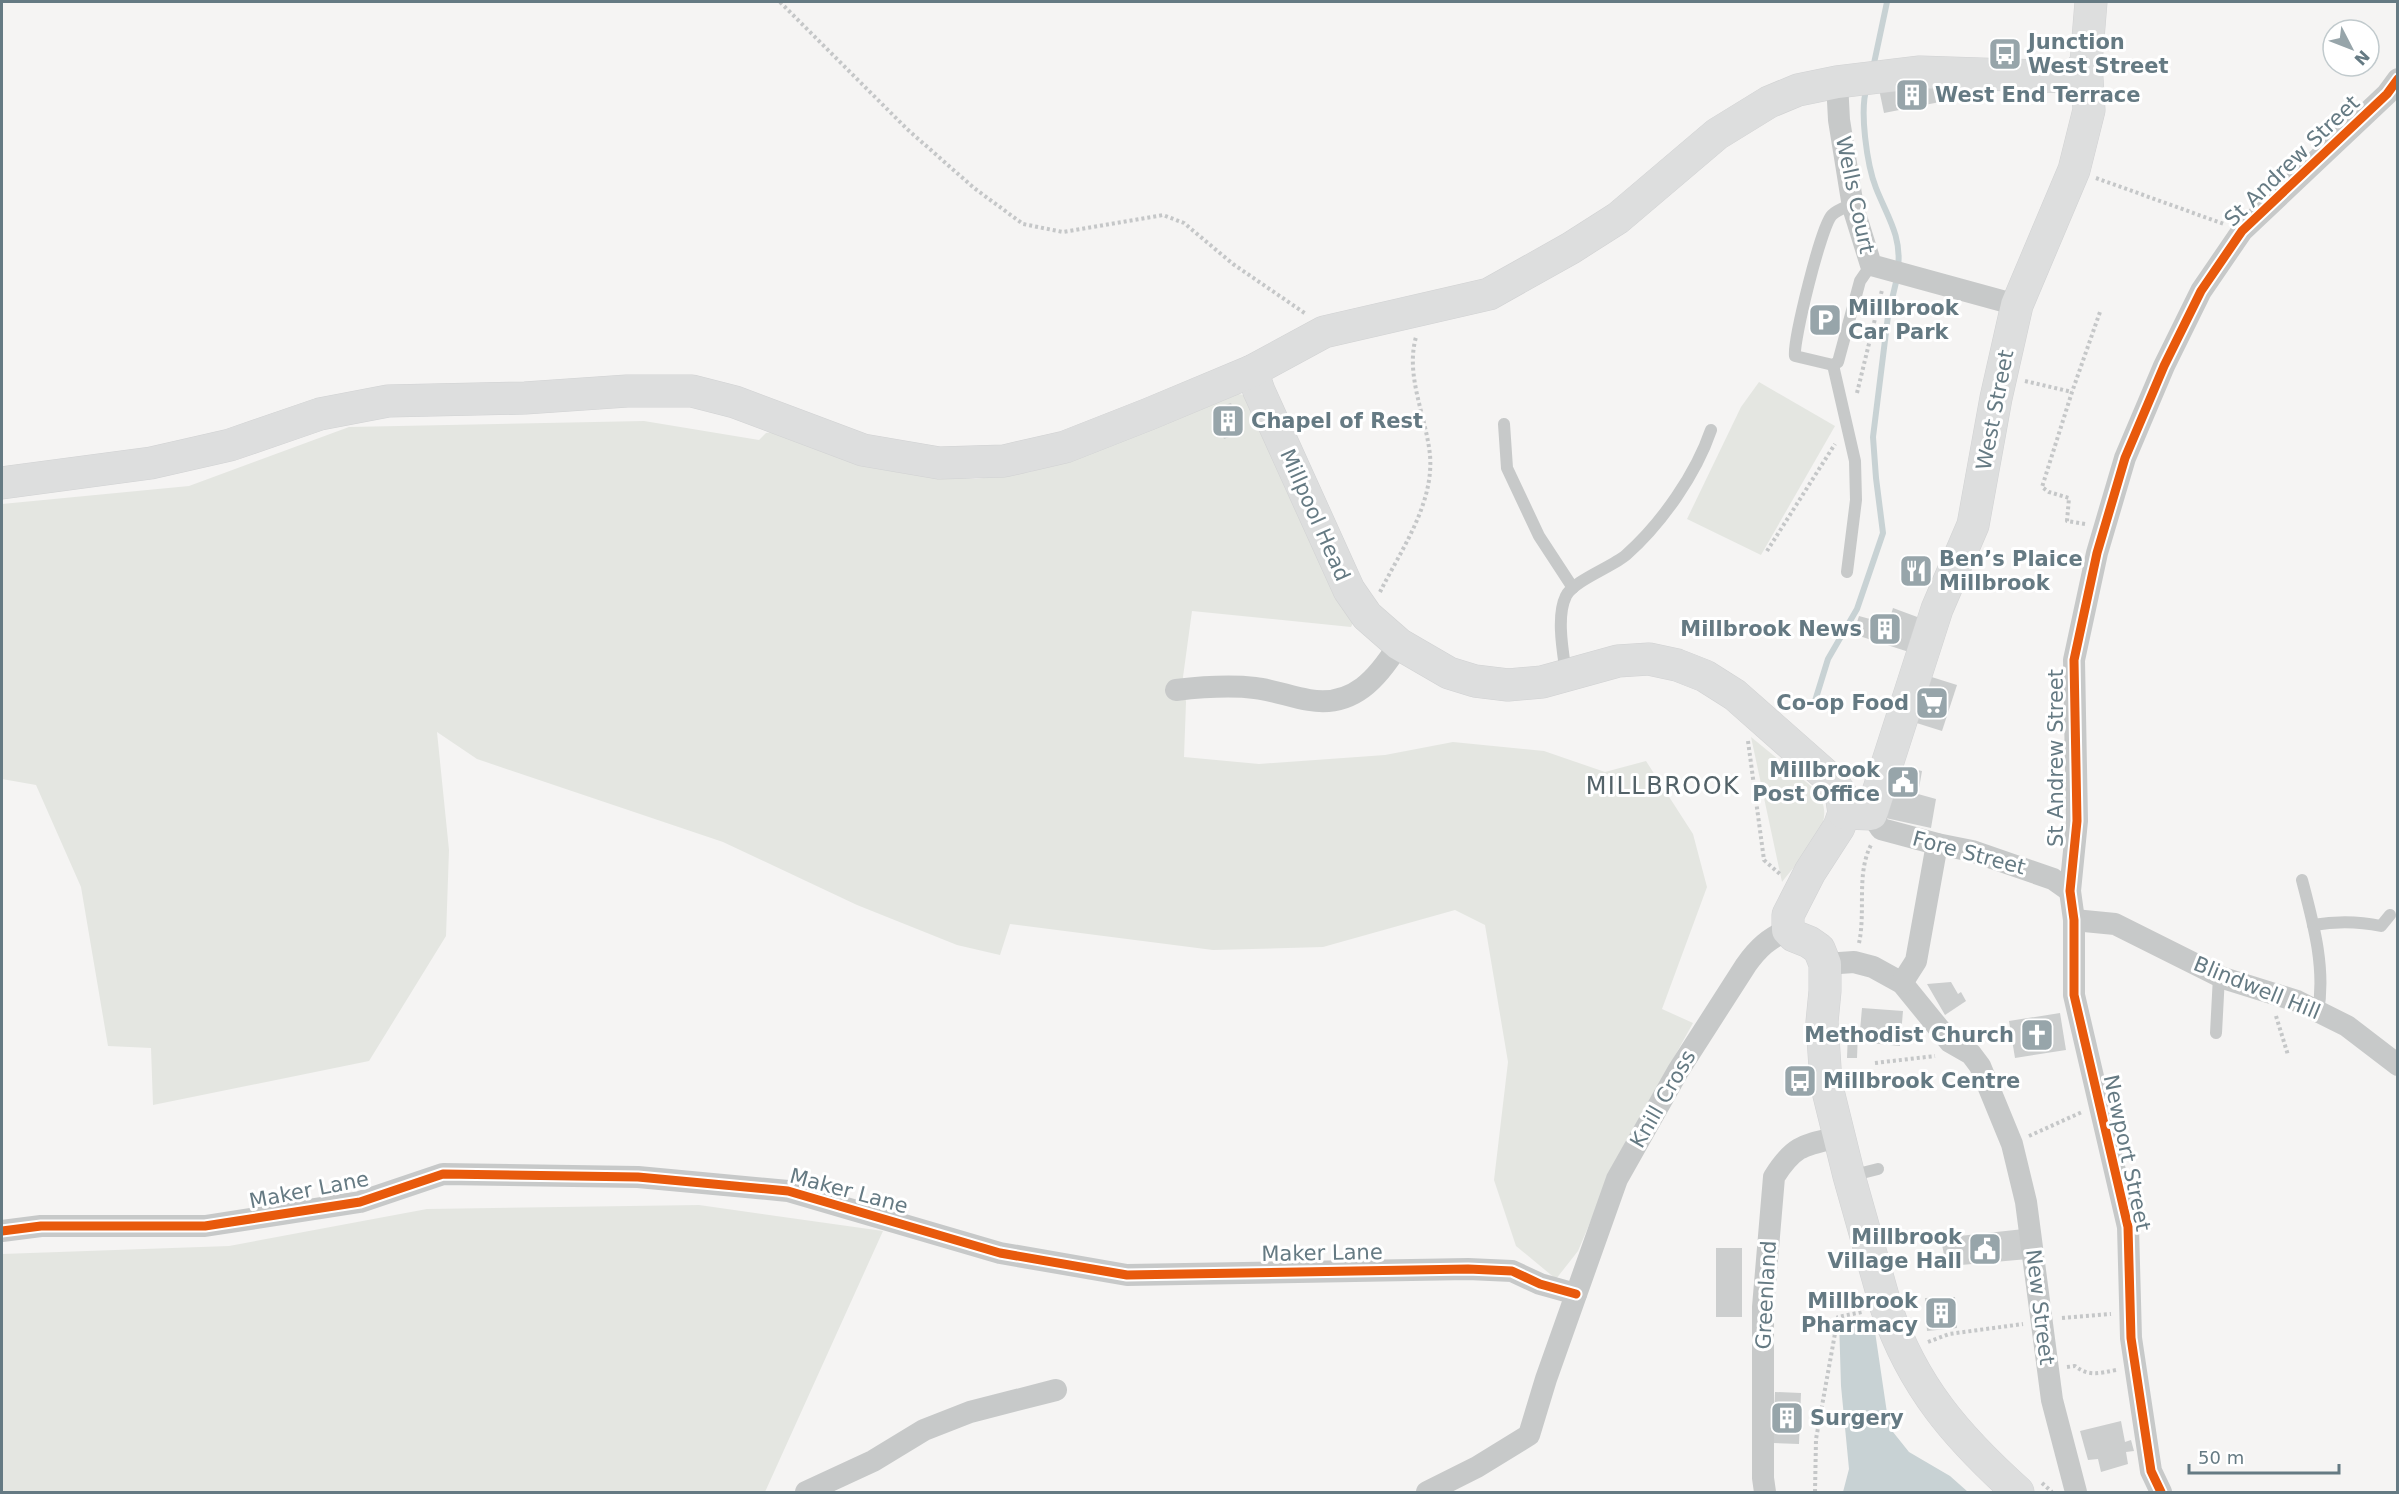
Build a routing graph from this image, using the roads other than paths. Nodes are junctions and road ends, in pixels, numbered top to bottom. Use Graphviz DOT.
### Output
graph roads {
  1 [pos="2091,2"];
  2 [pos="2086,63"];
  3 [pos="1861,79"];
  4 [pos="2397,79"];
  5 [pos="1853,204"];
  6 [pos="1887,270"];
  7 [pos="2017,305"];
  8 [pos="1833,364"];
  9 [pos="1252,371"];
  10 [pos="1504,423"];
  11 [pos="1711,430"];
  12 [pos="2,483"];
  13 [pos="1847,572"];
  14 [pos="1573,588"];
  15 [pos="1399,644"];
  16 [pos="1566,677"];
  17 [pos="1176,690"];
  18 [pos="1865,819"];
  19 [pos="1937,844"];
  20 [pos="2302,880"];
  21 [pos="2070,891"];
  22 [pos="2390,915"];
  23 [pos="2074,920"];
  24 [pos="2313,925"];
  25 [pos="1788,930"];
  26 [pos="1840,963"];
  27 [pos="2218,976"];
  28 [pos="1902,983"];
  29 [pos="2318,1012"];
  30 [pos="2216,1033"];
  31 [pos="2397,1065"];
  32 [pos="1839,1137"];
  33 [pos="2,1230"];
  34 [pos="1576,1294"];
  35 [pos="1056,1390"];
  36 [pos="806,1492"];
  37 [pos="1427,1492"];
  38 [pos="1766,1492"];
  39 [pos="2018,1492"];
  40 [pos="2076,1492"];
  41 [pos="2161,1492"];
  1 -- 2 [label="street, West Street"];
  2 -- 3 [label="street"];
  2 -- 7 [label="street, West Street"];
  3 -- 5 [label="street, Wells Court"];
  3 -- 9 [label="street"];
  4 -- 21 [label="street, St Andrew Street"];
  5 -- 6 [label="street, Wells Court"];
  5 -- 8 [label="lane"];
  6 -- 7 [label="street"];
  6 -- 8 [label="lane"];
  7 -- 18 [label="street, West Street"];
  8 -- 13 [label="lane"];
  9 -- 12 [label="street"];
  9 -- 15 [label="street, Millpool Head"];
  10 -- 14 [label="lane"];
  11 -- 14 [label="lane"];
  14 -- 16 [label="lane"];
  15 -- 16 [label="street, Millpool Head"];
  15 -- 17 [label="street"];
  16 -- 18 [label="street, Millpool Head"];
  18 -- 19 [label="street, Fore Street"];
  18 -- 25 [label="street, West Street"];
  19 -- 21 [label="street, Fore Street"];
  19 -- 28 [label="street"];
  20 -- 24 [label="lane"];
  21 -- 23 [label="street, Newport Street"];
  22 -- 24 [label="lane"];
  23 -- 27 [label="street, Blindwell Hill"];
  23 -- 41 [label="street, Newport Street"];
  24 -- 29 [label="lane"];
  25 -- 26 [label="street"];
  25 -- 34 [label="street, Knill Cross"];
  26 -- 28 [label="street"];
  26 -- 32 [label="street"];
  27 -- 29 [label="street, Blindwell Hill"];
  27 -- 30 [label="lane"];
  28 -- 40 [label="street, New Street"];
  29 -- 31 [label="street, Blindwell Hill"];
  32 -- 38 [label="street, Greenland"];
  32 -- 39 [label="street"];
  33 -- 34 [label="street, Maker Lane"];
  34 -- 37 [label="street, Knill Cross"];
  35 -- 36 [label="street"];
}
